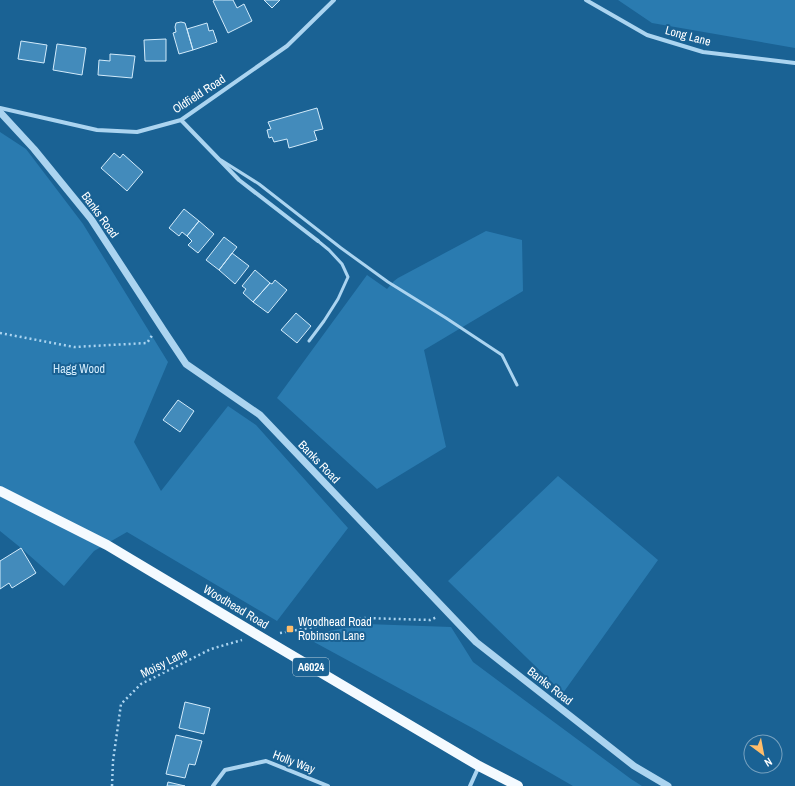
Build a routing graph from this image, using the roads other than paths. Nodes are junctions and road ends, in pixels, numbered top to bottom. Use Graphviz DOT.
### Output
graph roads {
  1 [pos="334,0"];
  2 [pos="586,0"];
  3 [pos="795,63"];
  4 [pos="0,108"];
  5 [pos="0,112"];
  6 [pos="180,120"];
  7 [pos="214,156"];
  8 [pos="318,242"];
  9 [pos="309,341"];
  10 [pos="518,385"];
  11 [pos="0,492"];
  12 [pos="479,766"];
  13 [pos="214,786"];
  14 [pos="328,786"];
  15 [pos="470,786"];
  16 [pos="518,786"];
  17 [pos="668,786"];
  1 -- 6 [label="street, Oldfield Road"];
  2 -- 3 [label="street, Long Lane"];
  4 -- 6 [label="street, Oldfield Road"];
  5 -- 17 [label="street, Banks Road"];
  6 -- 7 [label="street"];
  7 -- 8 [label="street"];
  7 -- 10 [label="lane"];
  8 -- 9 [label="lane"];
  11 -- 12 [label="main road, Woodhead Road / A6024"];
  12 -- 15 [label="street"];
  12 -- 16 [label="main road, Woodhead Road / A6024"];
  13 -- 14 [label="street, Holly Way"];
}
